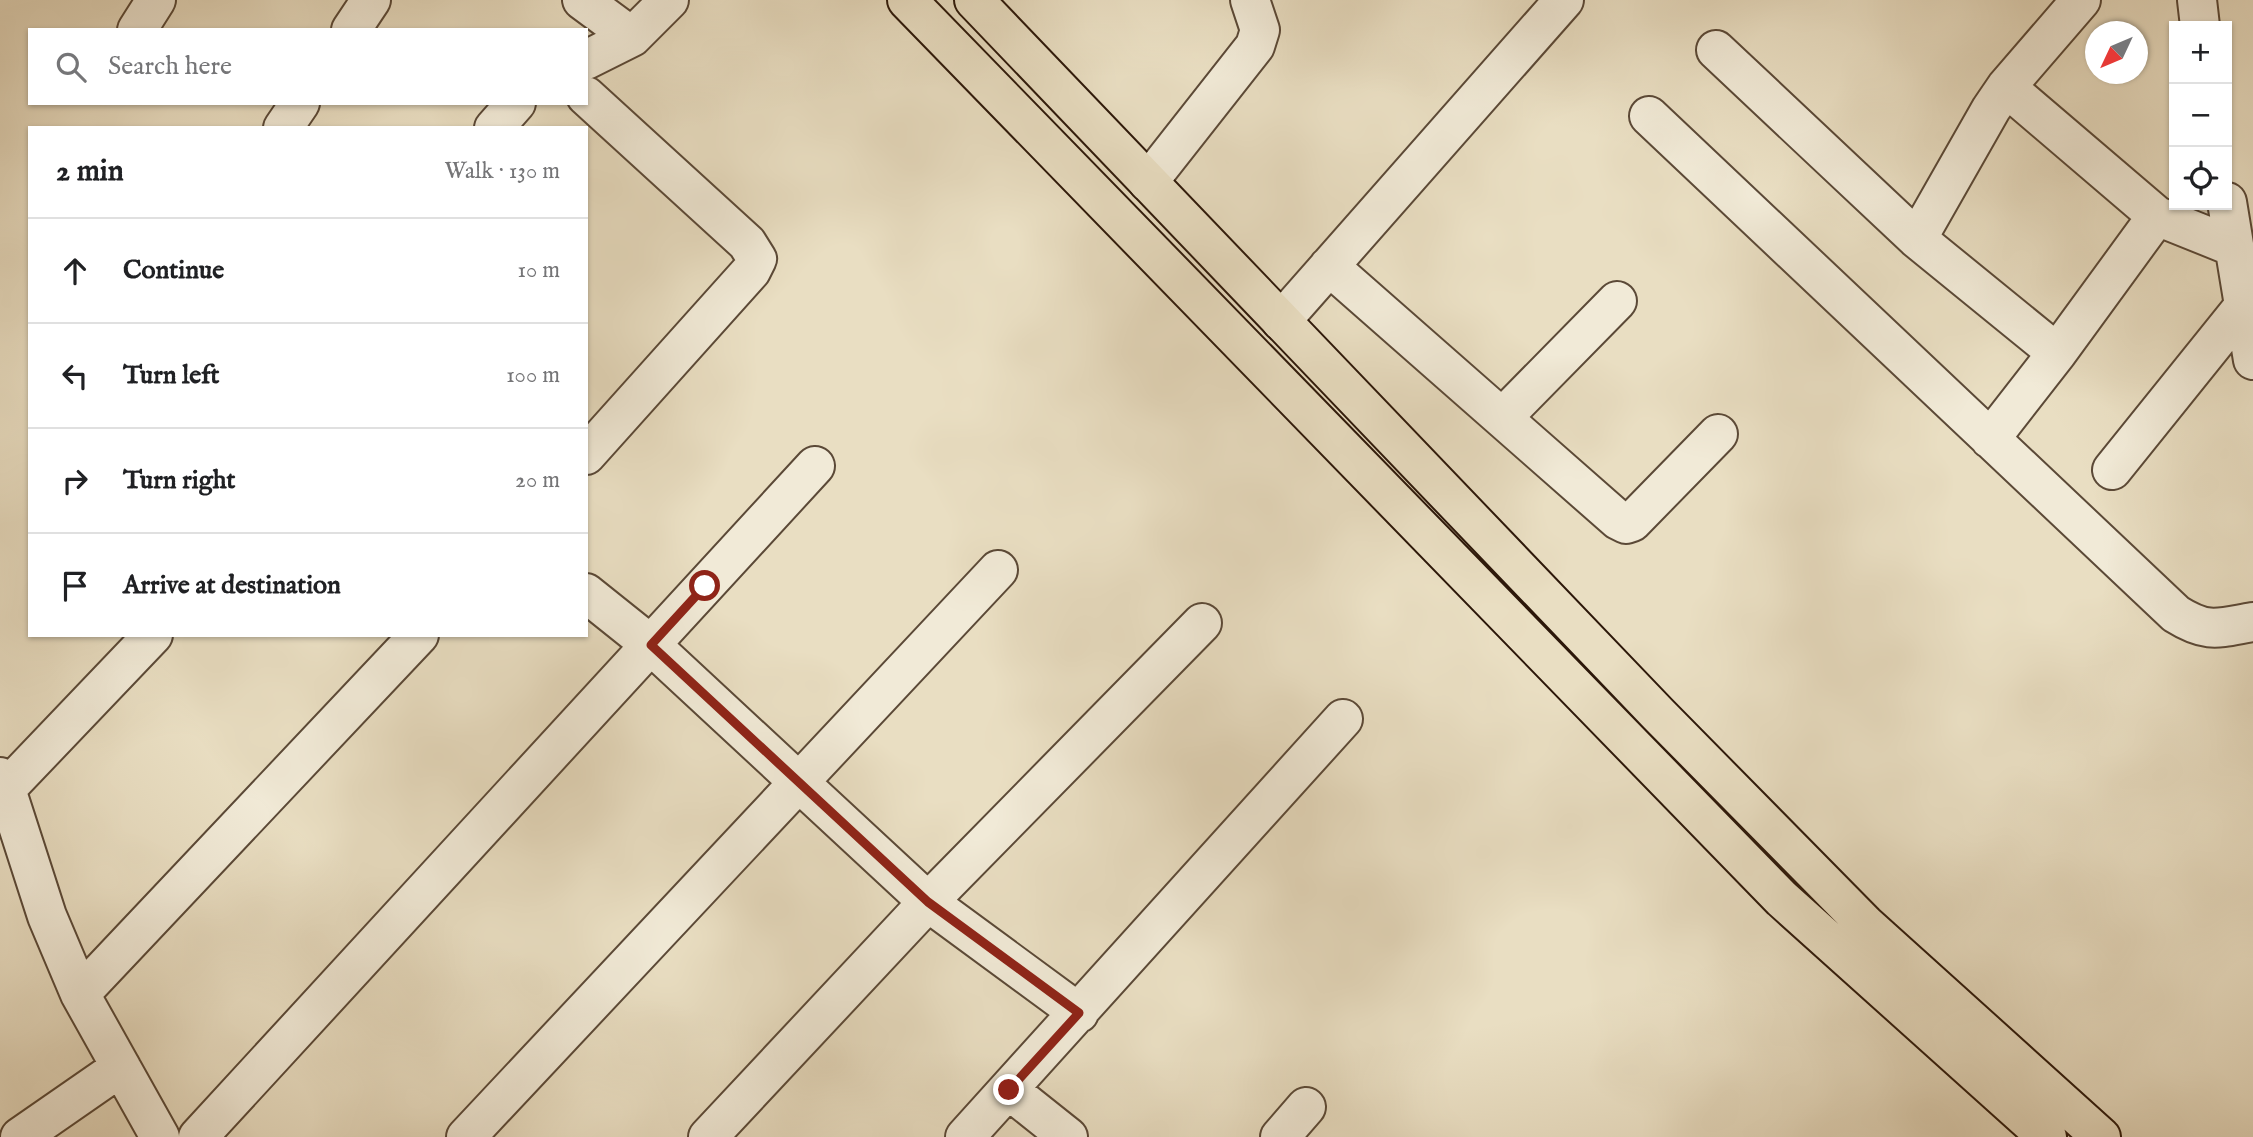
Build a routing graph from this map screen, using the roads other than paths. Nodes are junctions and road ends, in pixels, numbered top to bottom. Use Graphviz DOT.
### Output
graph roads {
  1 [pos="156,0"];
  2 [pos="371,0"];
  3 [pos="582,0"];
  4 [pos="669,0"];
  5 [pos="906,0"];
  6 [pos="974,0"];
  7 [pos="1250,0"];
  8 [pos="1563,0"];
  9 [pos="2081,0"];
  10 [pos="2197,0"];
  11 [pos="2199,21"];
  12 [pos="138,28"];
  13 [pos="352,28"];
  14 [pos="632,37"];
  15 [pos="1716,50"];
  16 [pos="588,59"];
  17 [pos="2006,87"];
  18 [pos="588,98"];
  19 [pos="299,105"];
  20 [pos="514,105"];
  21 [pos="1649,116"];
  22 [pos="284,126"];
  23 [pos="496,126"];
  24 [pos="1148,182"];
  25 [pos="2228,210"];
  26 [pos="2157,216"];
  27 [pos="1917,239"];
  28 [pos="2234,247"];
  29 [pos="1329,266"];
  30 [pos="1617,301"];
  31 [pos="2244,306"];
  32 [pos="1281,321"];
  33 [pos="2057,353"];
  34 [pos="2253,360"];
  35 [pos="1502,418"];
  36 [pos="1718,434"];
  37 [pos="1990,439"];
  38 [pos="588,453"];
  39 [pos="815,466"];
  40 [pos="2112,470"];
  41 [pos="999,570"];
  42 [pos="588,595"];
  43 [pos="2253,622"];
  44 [pos="1202,623"];
  45 [pos="151,637"];
  46 [pos="417,637"];
  47 [pos="651,645"];
  48 [pos="1343,719"];
  49 [pos="800,781"];
  50 [pos="6,802"];
  51 [pos="928,902"];
  52 [pos="80,994"];
  53 [pos="1079,1013"];
  54 [pos="121,1067"];
  55 [pos="1009,1090"];
  56 [pos="1307,1107"];
  57 [pos="20,1137"];
  58 [pos="160,1137"];
  59 [pos="198,1137"];
  60 [pos="466,1137"];
  61 [pos="708,1137"];
  62 [pos="965,1137"];
  63 [pos="1068,1137"];
  64 [pos="1280,1137"];
  65 [pos="2047,1137"];
  66 [pos="2101,1137"];
  1 -- 12 [label="street"];
  2 -- 13 [label="street"];
  3 -- 14 [label="street"];
  4 -- 14 [label="street"];
  5 -- 65 [label="main road"];
  6 -- 24 [label="main road"];
  7 -- 24 [label="street"];
  8 -- 29 [label="street"];
  9 -- 17 [label="street"];
  10 -- 11 [label="street"];
  14 -- 16 [label="street"];
  15 -- 27 [label="street"];
  17 -- 26 [label="street"];
  17 -- 27 [label="street"];
  18 -- 38 [label="street"];
  19 -- 22 [label="street"];
  20 -- 23 [label="street"];
  21 -- 37 [label="street"];
  24 -- 32 [label="main road"];
  25 -- 28 [label="street"];
  26 -- 28 [label="street"];
  26 -- 33 [label="street"];
  27 -- 33 [label="street"];
  28 -- 31 [label="street"];
  29 -- 32 [label="street"];
  29 -- 35 [label="street"];
  30 -- 35 [label="street"];
  31 -- 34 [label="street"];
  31 -- 40 [label="street"];
  32 -- 66 [label="main road"];
  33 -- 37 [label="street"];
  35 -- 36 [label="street"];
  37 -- 43 [label="street"];
  39 -- 47 [label="street"];
  41 -- 49 [label="street"];
  42 -- 47 [label="street"];
  44 -- 51 [label="street"];
  45 -- 50 [label="street"];
  46 -- 52 [label="street"];
  47 -- 49 [label="street"];
  47 -- 59 [label="street"];
  48 -- 53 [label="street"];
  49 -- 51 [label="street"];
  49 -- 60 [label="street"];
  50 -- 52 [label="street"];
  51 -- 53 [label="street"];
  51 -- 61 [label="street"];
  52 -- 54 [label="street"];
  53 -- 55 [label="street"];
  54 -- 57 [label="street"];
  54 -- 58 [label="street"];
  55 -- 62 [label="street"];
  55 -- 63 [label="street"];
  56 -- 64 [label="street"];
}
